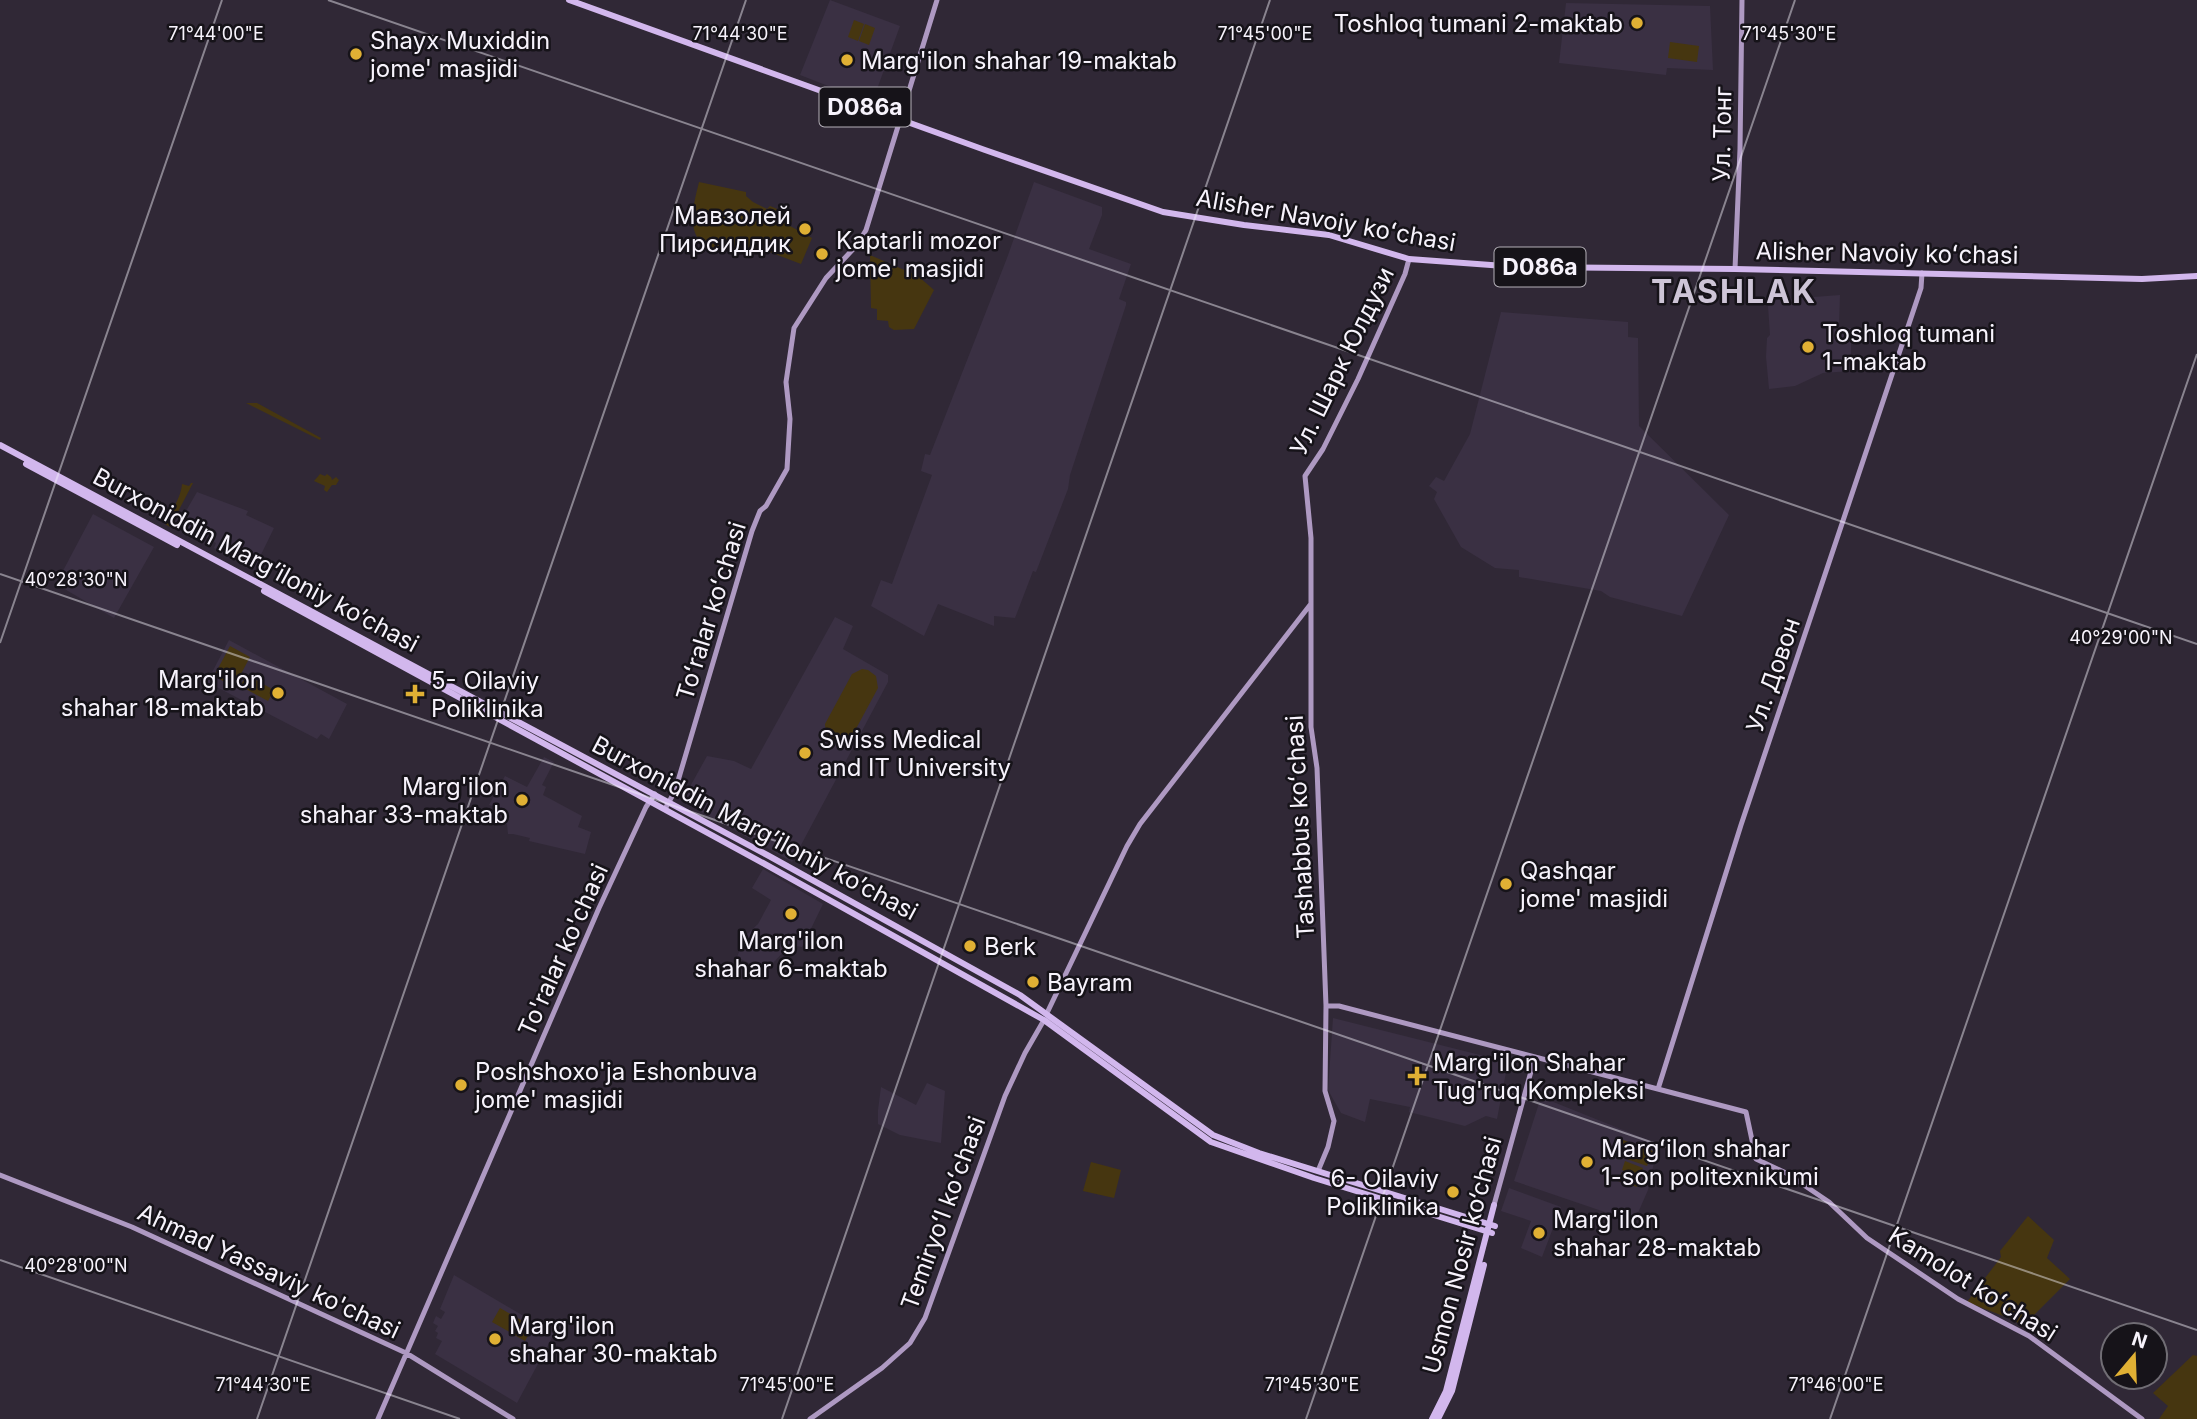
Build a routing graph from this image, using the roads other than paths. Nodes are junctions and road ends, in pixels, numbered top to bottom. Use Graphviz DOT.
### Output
graph roads {
  1 [pos="569,0"];
  2 [pos="937,0"];
  3 [pos="1742,0"];
  4 [pos="900,119"];
  5 [pos="1409,259"];
  6 [pos="1735,269"];
  7 [pos="1922,273"];
  8 [pos="2197,276"];
  9 [pos="0,447"];
  10 [pos="1305,476"];
  11 [pos="1310,605"];
  12 [pos="1297,622"];
  13 [pos="1310,624"];
  14 [pos="655,794"];
  15 [pos="650,802"];
  16 [pos="669,802"];
  17 [pos="665,809"];
  18 [pos="1326,1006"];
  19 [pos="1045,1016"];
  20 [pos="1535,1057"];
  21 [pos="1658,1089"];
  22 [pos="1316,1174"];
  23 [pos="0,1175"];
  24 [pos="1494,1205"];
  25 [pos="1492,1229"];
  26 [pos="406,1353"];
  27 [pos="379,1419"];
  28 [pos="513,1419"];
  29 [pos="810,1419"];
  30 [pos="1432,1419"];
  31 [pos="1438,1419"];
  32 [pos="2141,1419"];
  1 -- 4 [label="main road, Alisher Navoiy koʻchasi / D086a"];
  2 -- 4 [label="street, Toʻralar koʻchasi"];
  3 -- 6 [label="street, Ул. Тонг"];
  4 -- 5 [label="main road, Alisher Navoiy koʻchasi / D086a"];
  4 -- 16 [label="street, Toʻralar koʻchasi"];
  5 -- 6 [label="main road, Alisher Navoiy koʻchasi / D086a"];
  5 -- 10 [label="street, Ул. Шарк Юлдузи"];
  6 -- 7 [label="main road, Alisher Navoiy koʻchasi / D086a"];
  7 -- 8 [label="main road, Alisher Navoiy koʻchasi / D086a"];
  7 -- 21 [label="street, Ул. Довон"];
  9 -- 14 [label="main road, Burxoniddin Marg’iloniy ko’chasi"];
  9 -- 15 [label="main road, Burxoniddin Marg’iloniy ko’chasi"];
  10 -- 11 [label="street, Tashabbus koʻchasi"];
  11 -- 12 [label="street, Temiryoʻl koʻchasi"];
  11 -- 13 [label="street, Tashabbus koʻchasi"];
  12 -- 13 [label="street"];
  12 -- 19 [label="street, Temiryoʻl koʻchasi"];
  13 -- 18 [label="street, Tashabbus koʻchasi"];
  14 -- 15 [label="street, To'ralar ko'chasi"];
  14 -- 16 [label="main road, Burxoniddin Marg’iloniy ko’chasi"];
  15 -- 17 [label="main road, Burxoniddin Marg’iloniy ko’chasi"];
  15 -- 26 [label="street, To'ralar ko'chasi"];
  16 -- 17 [label="street, Toʻralar koʻchasi"];
  16 -- 19 [label="main road, Burxoniddin Marg’iloniy ko’chasi"];
  17 -- 19 [label="main road, Burxoniddin Marg’iloniy ko’chasi"];
  18 -- 20 [label="street"];
  18 -- 22 [label="street, Tashabbus koʻchasi"];
  19 -- 22 [label="main road, Burxoniddin Marg’iloniy ko’chasi"];
  19 -- 22 [label="main road, Burxoniddin Marg’iloniy ko’chasi"];
  19 -- 29 [label="street, Temiryoʻl koʻchasi"];
  20 -- 21 [label="street"];
  20 -- 24 [label="street, Usmon Nosir ko‘chasi"];
  21 -- 32 [label="street, Kamolot koʻchasi"];
  22 -- 25 [label="main road, Burxoniddin Marg’iloniy ko’chasi"];
  23 -- 26 [label="street, Ahmad Yassaviy ko'chasi"];
  24 -- 25 [label="main road, Usmon Nosir ko‘chasi"];
  25 -- 30 [label="main road, Usmon Nosir ko‘chasi"];
  25 -- 31 [label="main road, Usmon Nosir ko‘chasi"];
  26 -- 27 [label="street"];
  26 -- 28 [label="street, Ahmad Yassaviy ko'chasi"];
}
